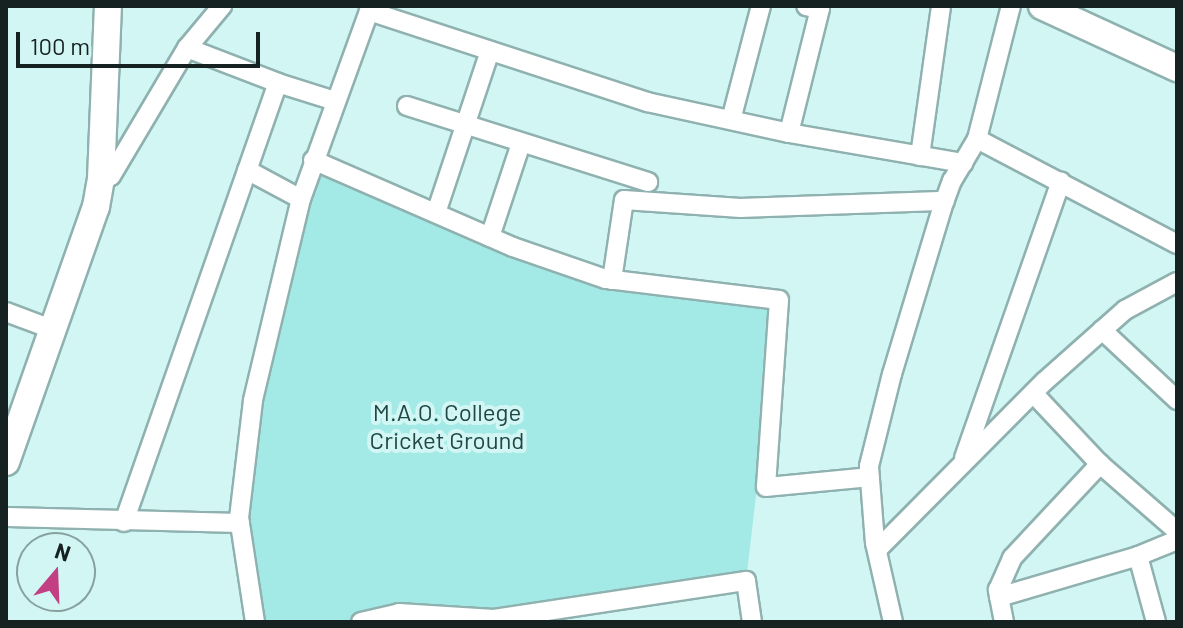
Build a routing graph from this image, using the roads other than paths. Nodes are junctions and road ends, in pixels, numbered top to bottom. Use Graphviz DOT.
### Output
graph roads {
  1 [pos="108,6"];
  2 [pos="222,6"];
  3 [pos="761,6"];
  4 [pos="806,6"];
  5 [pos="941,6"];
  6 [pos="1011,6"];
  7 [pos="1042,6"];
  8 [pos="1078,14"];
  9 [pos="187,48"];
  10 [pos="490,51"];
  11 [pos="1177,68"];
  12 [pos="278,83"];
  13 [pos="335,101"];
  14 [pos="407,106"];
  15 [pos="731,120"];
  16 [pos="465,126"];
  17 [pos="789,133"];
  18 [pos="977,139"];
  19 [pos="521,143"];
  20 [pos="920,156"];
  21 [pos="313,160"];
  22 [pos="963,163"];
  23 [pos="247,170"];
  24 [pos="101,179"];
  25 [pos="1061,181"];
  26 [pos="648,182"];
  27 [pos="301,199"];
  28 [pos="945,201"];
  29 [pos="436,213"];
  30 [pos="490,237"];
  31 [pos="1177,244"];
  32 [pos="612,280"];
  33 [pos="1177,282"];
  34 [pos="6,312"];
  35 [pos="54,330"];
  36 [pos="1102,330"];
  37 [pos="1033,393"];
  38 [pos="1177,400"];
  39 [pos="6,462"];
  40 [pos="961,464"];
  41 [pos="1100,464"];
  42 [pos="870,477"];
  43 [pos="6,517"];
  44 [pos="124,522"];
  45 [pos="240,523"];
  46 [pos="1177,531"];
  47 [pos="1177,540"];
  48 [pos="877,550"];
  49 [pos="1138,556"];
  50 [pos="999,597"];
  51 [pos="516,619"];
  52 [pos="255,622"];
  53 [pos="361,622"];
  54 [pos="752,622"];
  55 [pos="893,622"];
  56 [pos="1004,622"];
  57 [pos="1156,622"];
  1 -- 24 [label="main road"];
  2 -- 9 [label="street"];
  3 -- 15 [label="street"];
  4 -- 17 [label="street"];
  5 -- 20 [label="street"];
  6 -- 18 [label="street"];
  7 -- 8 [label="main road"];
  8 -- 11 [label="main road"];
  9 -- 12 [label="street"];
  9 -- 24 [label="street"];
  10 -- 13 [label="street"];
  10 -- 15 [label="street"];
  10 -- 16 [label="street"];
  12 -- 13 [label="street"];
  12 -- 23 [label="street"];
  13 -- 21 [label="street"];
  14 -- 16 [label="street"];
  15 -- 17 [label="street"];
  16 -- 19 [label="street"];
  16 -- 29 [label="street"];
  17 -- 20 [label="street"];
  18 -- 22 [label="street"];
  18 -- 25 [label="street"];
  19 -- 26 [label="street"];
  19 -- 30 [label="street"];
  20 -- 22 [label="street"];
  21 -- 27 [label="street"];
  21 -- 29 [label="street"];
  22 -- 28 [label="street"];
  23 -- 27 [label="street"];
  23 -- 44 [label="street"];
  24 -- 35 [label="main road"];
  25 -- 31 [label="street"];
  25 -- 40 [label="street"];
  27 -- 45 [label="street"];
  28 -- 32 [label="street"];
  28 -- 42 [label="street"];
  29 -- 30 [label="street"];
  30 -- 32 [label="street"];
  32 -- 42 [label="street"];
  33 -- 36 [label="street"];
  34 -- 35 [label="street"];
  35 -- 39 [label="main road"];
  36 -- 37 [label="street"];
  36 -- 38 [label="street"];
  37 -- 40 [label="street"];
  37 -- 41 [label="street"];
  40 -- 48 [label="street"];
  41 -- 46 [label="street"];
  41 -- 50 [label="street"];
  42 -- 48 [label="street"];
  43 -- 44 [label="street"];
  44 -- 45 [label="street"];
  45 -- 52 [label="street"];
  47 -- 49 [label="street"];
  48 -- 55 [label="street"];
  49 -- 50 [label="street"];
  49 -- 57 [label="street"];
  50 -- 56 [label="street"];
  51 -- 53 [label="street"];
  51 -- 54 [label="street"];
}
